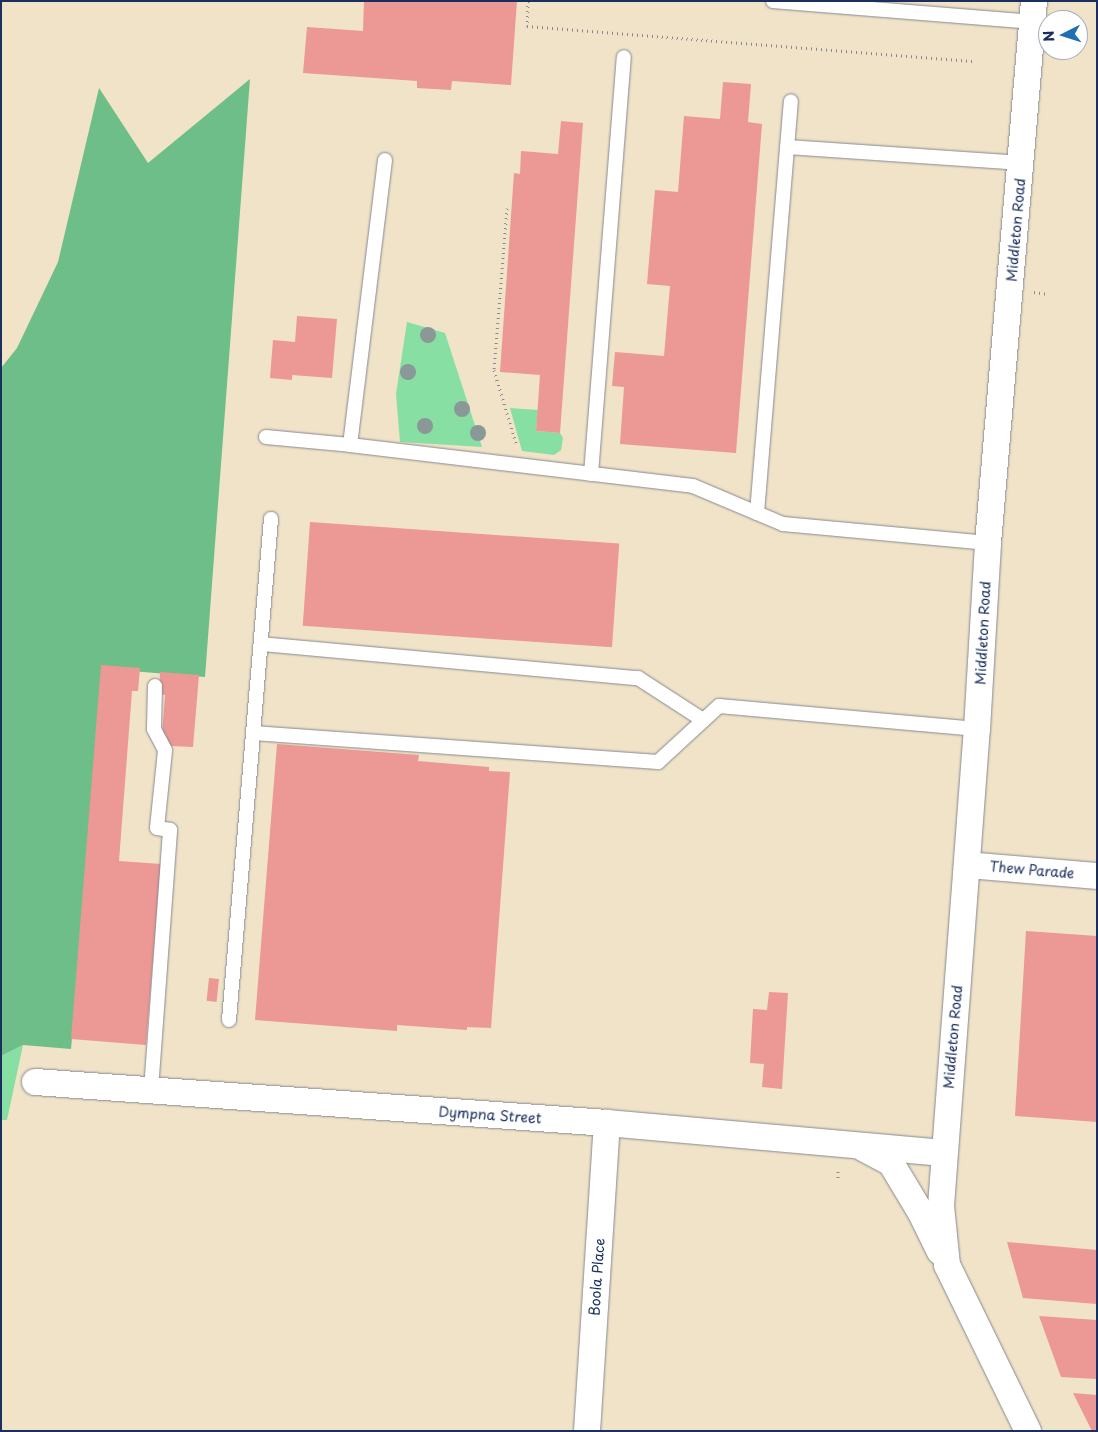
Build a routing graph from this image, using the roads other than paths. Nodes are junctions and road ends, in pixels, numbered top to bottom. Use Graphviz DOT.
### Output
graph roads {
  1 [pos="772,1"];
  2 [pos="1034,12"];
  3 [pos="624,57"];
  4 [pos="791,101"];
  5 [pos="787,147"];
  6 [pos="385,160"];
  7 [pos="1022,163"];
  8 [pos="266,437"];
  9 [pos="350,445"];
  10 [pos="591,474"];
  11 [pos="756,512"];
  12 [pos="271,519"];
  13 [pos="988,542"];
  14 [pos="262,644"];
  15 [pos="155,686"];
  16 [pos="703,720"];
  17 [pos="977,729"];
  18 [pos="253,733"];
  19 [pos="968,864"];
  20 [pos="1097,876"];
  21 [pos="229,1020"];
  22 [pos="35,1082"];
  23 [pos="151,1090"];
  24 [pos="607,1123"];
  25 [pos="858,1145"];
  26 [pos="944,1153"];
  27 [pos="947,1266"];
  28 [pos="587,1431"];
  29 [pos="1028,1431"];
  1 -- 2 [label="lane"];
  2 -- 7 [label="street, Middleton Road"];
  3 -- 10 [label="lane"];
  4 -- 5 [label="lane"];
  5 -- 7 [label="lane"];
  5 -- 11 [label="lane"];
  6 -- 9 [label="lane"];
  7 -- 13 [label="street, Middleton Road"];
  8 -- 9 [label="lane"];
  9 -- 10 [label="lane"];
  10 -- 11 [label="lane"];
  11 -- 13 [label="lane"];
  12 -- 14 [label="lane"];
  13 -- 17 [label="street, Middleton Road"];
  14 -- 16 [label="lane"];
  14 -- 18 [label="lane"];
  15 -- 23 [label="lane"];
  16 -- 17 [label="lane"];
  16 -- 18 [label="lane"];
  17 -- 19 [label="street, Middleton Road"];
  18 -- 21 [label="lane"];
  19 -- 20 [label="street, Thew Parade"];
  19 -- 26 [label="street, Middleton Road"];
  22 -- 23 [label="street, Dympna Street"];
  23 -- 24 [label="street, Dympna Street"];
  24 -- 25 [label="street, Dympna Street"];
  24 -- 28 [label="street, Boola Place"];
  25 -- 26 [label="street, Dympna Street"];
  25 -- 27 [label="street, Middleton Road"];
  26 -- 27 [label="street, Middleton Road"];
  27 -- 29 [label="street, Middleton Road"];
}
